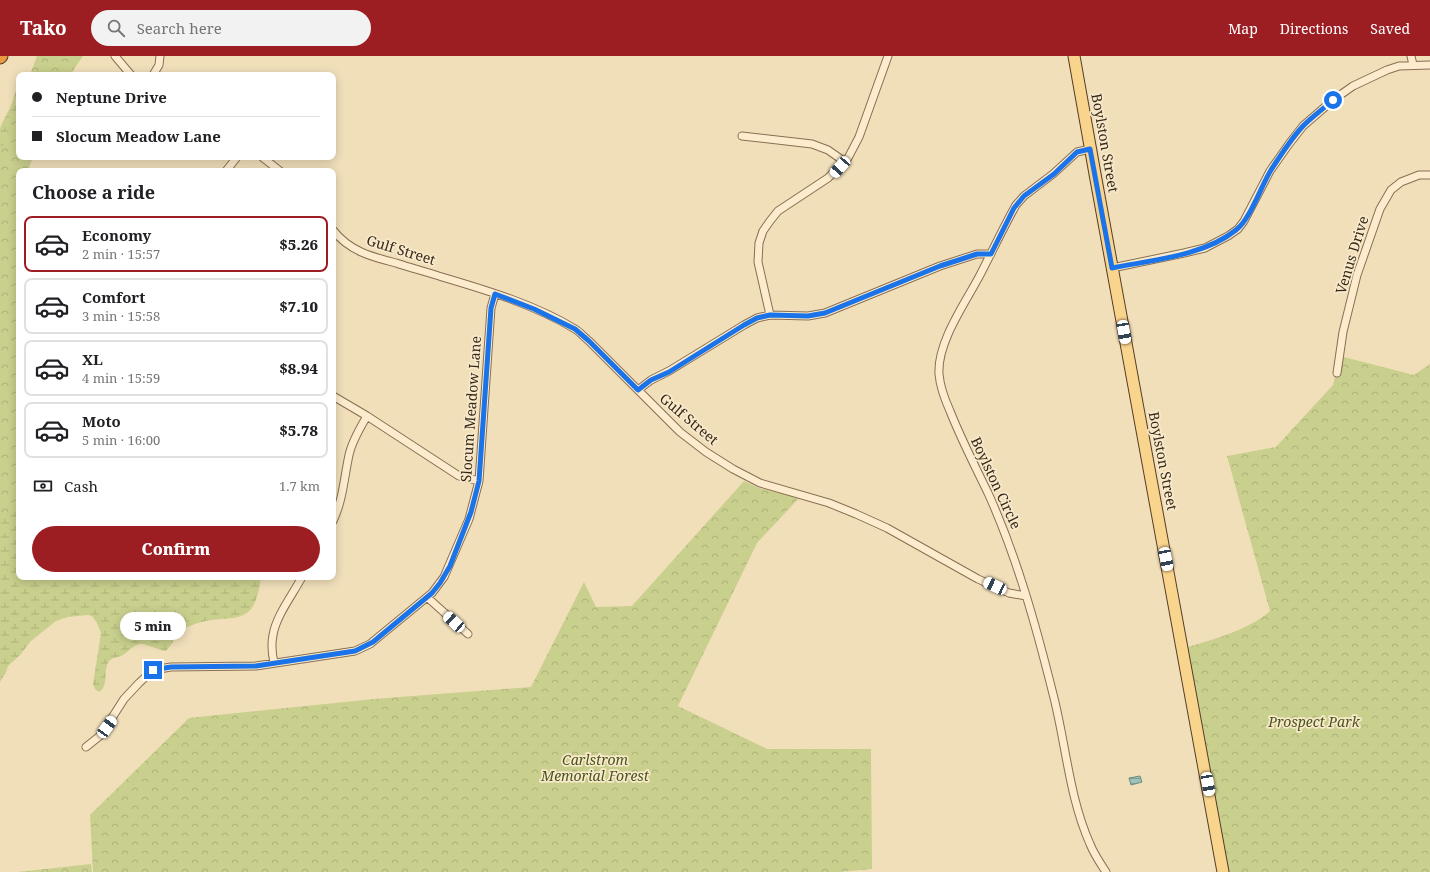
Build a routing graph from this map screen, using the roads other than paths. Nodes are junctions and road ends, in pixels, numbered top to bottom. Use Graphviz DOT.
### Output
graph roads {
  1 [pos="115,56"];
  2 [pos="160,56"];
  3 [pos="887,56"];
  4 [pos="1074,56"];
  5 [pos="1412,56"];
  6 [pos="1413,65"];
  7 [pos="1430,65"];
  8 [pos="128,72"];
  9 [pos="155,72"];
  10 [pos="742,136"];
  11 [pos="1090,149"];
  12 [pos="235,160"];
  13 [pos="266,160"];
  14 [pos="845,162"];
  15 [pos="228,168"];
  16 [pos="276,168"];
  17 [pos="1430,175"];
  18 [pos="336,233"];
  19 [pos="991,254"];
  20 [pos="1112,268"];
  21 [pos="495,294"];
  22 [pos="770,315"];
  23 [pos="1337,373"];
  24 [pos="638,390"];
  25 [pos="336,398"];
  26 [pos="368,416"];
  27 [pos="479,481"];
  28 [pos="336,516"];
  29 [pos="300,580"];
  30 [pos="1026,596"];
  31 [pos="428,598"];
  32 [pos="468,634"];
  33 [pos="274,663"];
  34 [pos="86,747"];
  35 [pos="1106,872"];
  36 [pos="1223,872"];
  1 -- 8 [label="street"];
  2 -- 9 [label="street"];
  3 -- 14 [label="street"];
  4 -- 11 [label="main road, Boylston Street"];
  5 -- 6 [label="street"];
  6 -- 7 [label="street"];
  6 -- 20 [label="street"];
  10 -- 14 [label="street"];
  11 -- 19 [label="street, Boylston Circle"];
  11 -- 20 [label="main road, Boylston Street"];
  12 -- 15 [label="street"];
  13 -- 16 [label="street"];
  14 -- 22 [label="street"];
  17 -- 23 [label="street, Venus Drive"];
  18 -- 21 [label="street, Gulf Street"];
  19 -- 22 [label="street"];
  19 -- 30 [label="street, Boylston Circle"];
  20 -- 36 [label="main road, Boylston Street"];
  21 -- 24 [label="street, Gulf Street"];
  21 -- 27 [label="street, Slocum Meadow Lane"];
  22 -- 24 [label="street"];
  24 -- 30 [label="street, Gulf Street"];
  25 -- 26 [label="street"];
  26 -- 27 [label="street"];
  26 -- 28 [label="street"];
  27 -- 31 [label="street, Slocum Meadow Lane"];
  29 -- 33 [label="street"];
  30 -- 35 [label="street, Boylston Circle"];
  31 -- 32 [label="street"];
  31 -- 33 [label="street, Slocum Meadow Lane"];
  33 -- 34 [label="street, Slocum Meadow Lane"];
}
